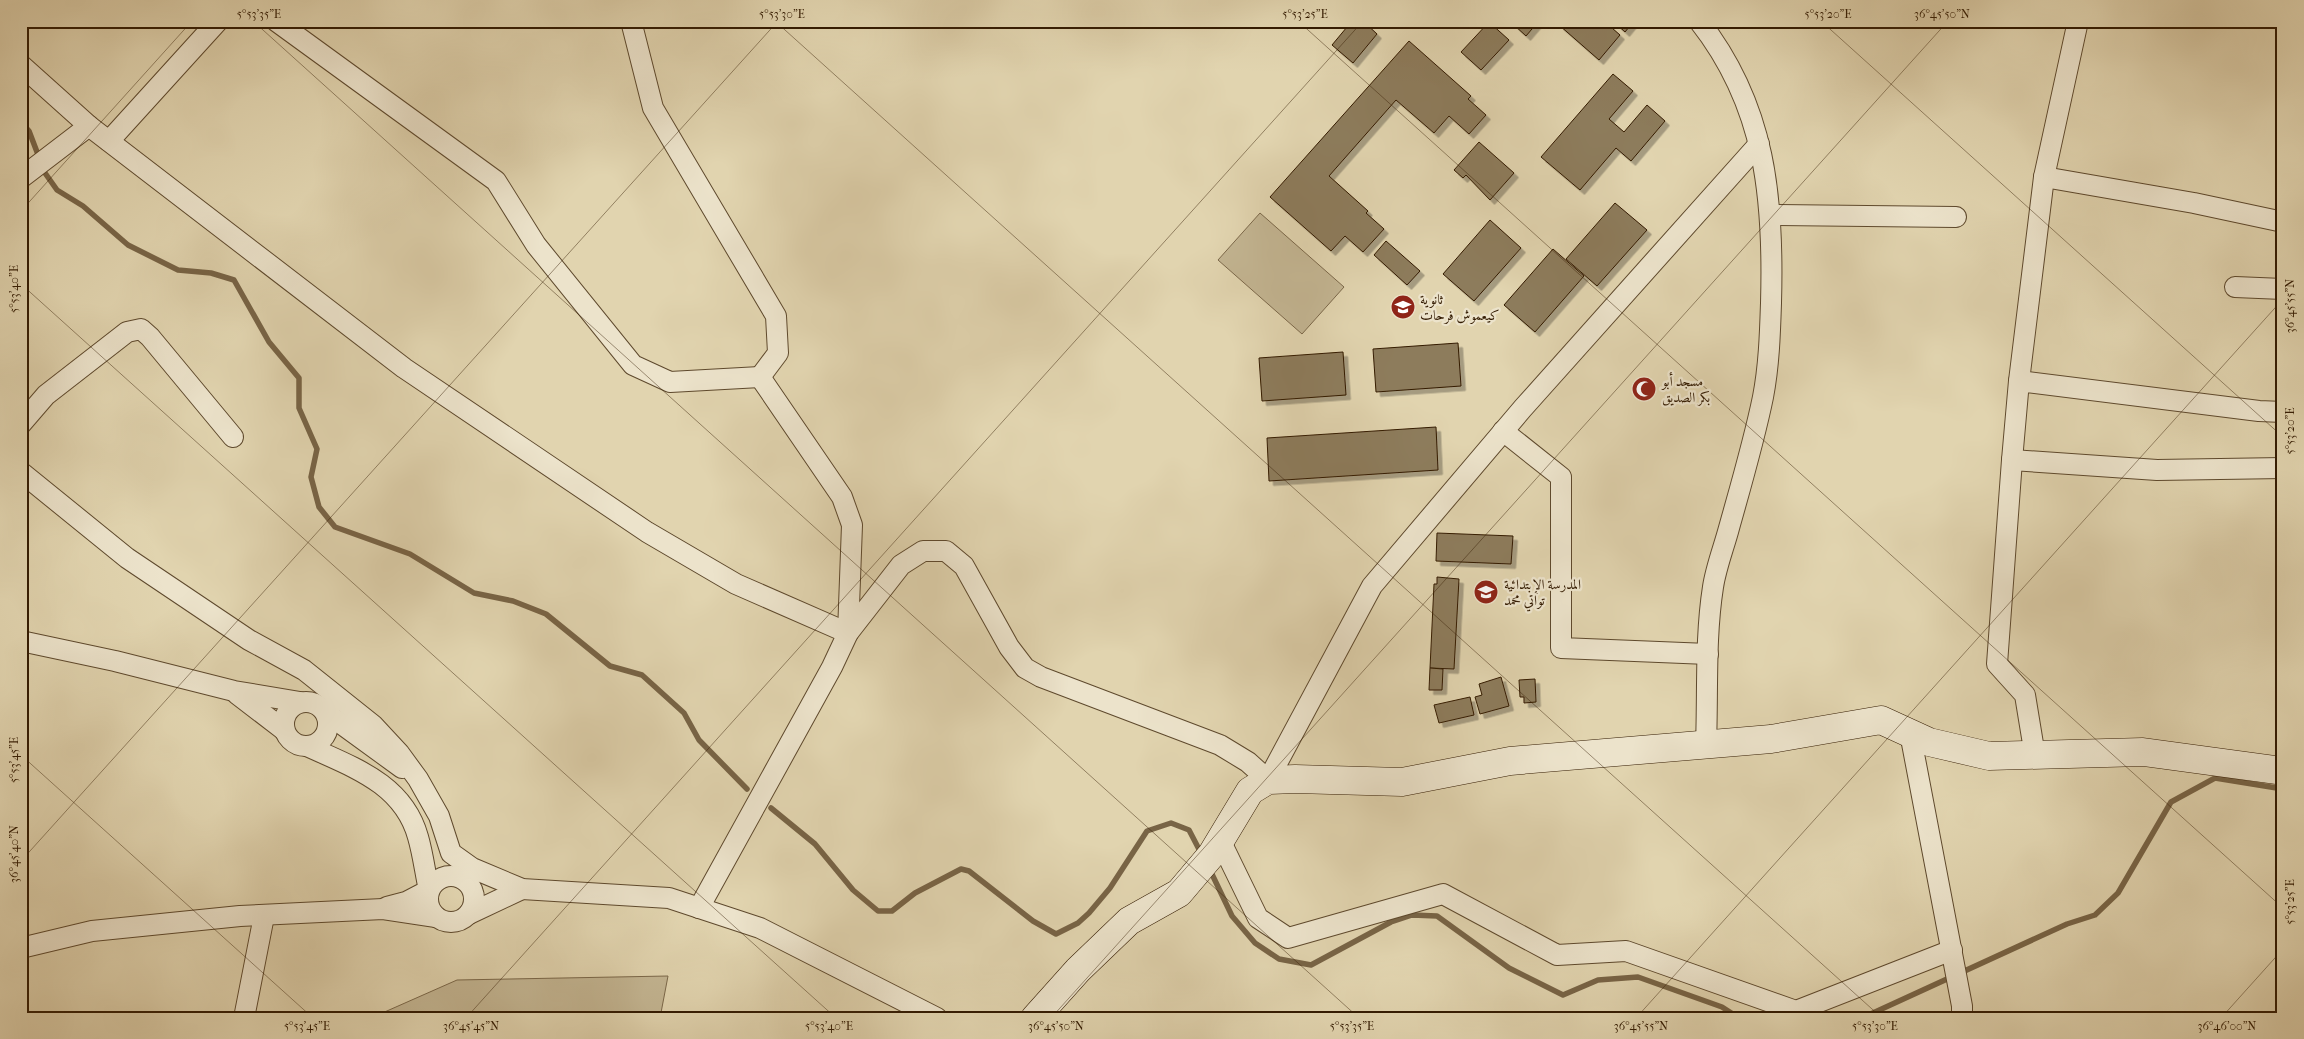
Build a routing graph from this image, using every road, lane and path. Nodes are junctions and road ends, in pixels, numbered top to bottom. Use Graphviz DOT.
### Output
graph roads {
  1 [pos="218,21"];
  2 [pos="276,21"];
  3 [pos="631,21"];
  4 [pos="1699,21"];
  5 [pos="2078,21"];
  6 [pos="21,65"];
  7 [pos="89,126"];
  8 [pos="109,141"];
  9 [pos="1759,144"];
  10 [pos="34,168"];
  11 [pos="2044,177"];
  12 [pos="1771,215"];
  13 [pos="1956,217"];
  14 [pos="2283,222"];
  15 [pos="2235,287"];
  16 [pos="2283,289"];
  17 [pos="760,378"];
  18 [pos="2019,381"];
  19 [pos="2283,412"];
  20 [pos="21,424"];
  21 [pos="1504,431"];
  22 [pos="233,437"];
  23 [pos="2012,460"];
  24 [pos="2283,468"];
  25 [pos="21,472"];
  26 [pos="848,633"];
  27 [pos="21,641"];
  28 [pos="1708,654"];
  29 [pos="234,691"];
  30 [pos="341,698"];
  31 [pos="300,702"];
  32 [pos="325,712"];
  33 [pos="373,725"];
  34 [pos="284,730"];
  35 [pos="1910,733"];
  36 [pos="1706,745"];
  37 [pos="307,746"];
  38 [pos="2035,756"];
  39 [pos="390,760"];
  40 [pos="2283,771"];
  41 [pos="418,778"];
  42 [pos="1268,780"];
  43 [pos="404,807"];
  44 [pos="451,853"];
  45 [pos="1210,854"];
  46 [pos="466,882"];
  47 [pos="516,887"];
  48 [pos="429,890"];
  49 [pos="699,908"];
  50 [pos="383,909"];
  51 [pos="469,914"];
  52 [pos="264,916"];
  53 [pos="436,917"];
  54 [pos="21,948"];
  55 [pos="1955,966"];
  56 [pos="1960,1017"];
  57 [pos="244,1018"];
  58 [pos="937,1018"];
  59 [pos="1035,1018"];
  1 -- 8 [label="street"];
  2 -- 17 [label="street"];
  3 -- 17 [label="street"];
  4 -- 9 [label="street"];
  5 -- 11 [label="street"];
  6 -- 7 [label="street"];
  7 -- 8 [label="street"];
  7 -- 10 [label="street"];
  8 -- 26 [label="street"];
  9 -- 12 [label="street"];
  9 -- 21 [label="street"];
  11 -- 14 [label="street"];
  11 -- 18 [label="street"];
  12 -- 13 [label="street"];
  12 -- 28 [label="street"];
  15 -- 16 [label="street"];
  17 -- 26 [label="street"];
  18 -- 19 [label="street"];
  18 -- 23 [label="street"];
  20 -- 22 [label="street"];
  21 -- 28 [label="street"];
  21 -- 42 [label="street"];
  23 -- 24 [label="street"];
  23 -- 38 [label="street"];
  25 -- 30 [label="street"];
  26 -- 42 [label="street"];
  26 -- 49 [label="street"];
  27 -- 29 [label="street"];
  28 -- 36 [label="street"];
  29 -- 31 [label="street"];
  29 -- 34 [label="street"];
  30 -- 32 [label="street"];
  30 -- 33 [label="street"];
  31 -- 32 [label="street"];
  31 -- 34 [label="street"];
  32 -- 37 [label="street"];
  32 -- 39 [label="street"];
  33 -- 39 [label="street"];
  33 -- 41 [label="street"];
  34 -- 37 [label="street"];
  35 -- 36 [label="main road"];
  35 -- 38 [label="main road"];
  35 -- 55 [label="street"];
  36 -- 42 [label="main road"];
  37 -- 43 [label="street"];
  38 -- 40 [label="main road"];
  39 -- 41 [label="street"];
  39 -- 43 [label="street"];
  41 -- 44 [label="street"];
  42 -- 45 [label="main road"];
  43 -- 48 [label="street"];
  44 -- 46 [label="street"];
  44 -- 47 [label="street"];
  45 -- 55 [label="street"];
  45 -- 59 [label="main road"];
  46 -- 47 [label="street"];
  46 -- 48 [label="street"];
  46 -- 51 [label="street"];
  47 -- 49 [label="street"];
  47 -- 51 [label="street"];
  48 -- 50 [label="street"];
  48 -- 53 [label="street"];
  49 -- 58 [label="street"];
  50 -- 52 [label="street"];
  50 -- 53 [label="street"];
  51 -- 53 [label="street"];
  52 -- 54 [label="street"];
  52 -- 57 [label="street"];
  55 -- 56 [label="street"];
}
